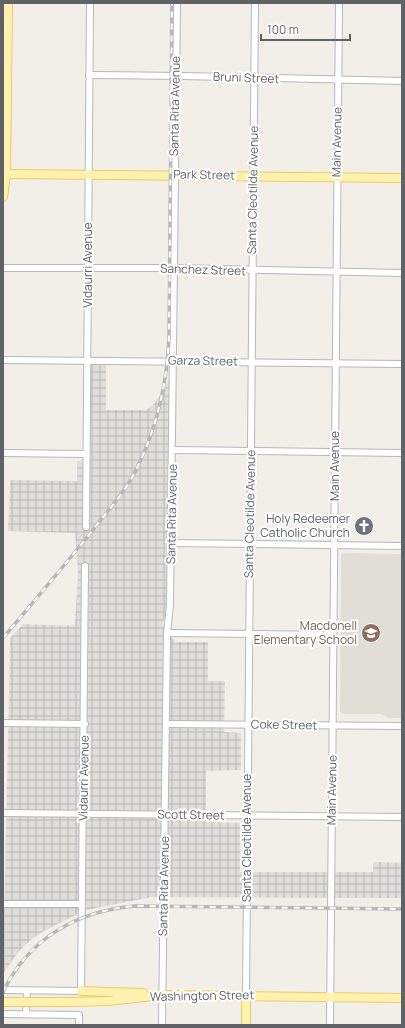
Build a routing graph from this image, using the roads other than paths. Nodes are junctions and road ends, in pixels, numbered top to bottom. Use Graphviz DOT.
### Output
graph roads {
  1 [pos="8,3"];
  2 [pos="90,3"];
  3 [pos="177,3"];
  4 [pos="255,3"];
  5 [pos="339,3"];
  6 [pos="89,74"];
  7 [pos="176,75"];
  8 [pos="254,79"];
  9 [pos="338,80"];
  10 [pos="402,81"];
  11 [pos="6,174"];
  12 [pos="88,175"];
  13 [pos="175,175"];
  14 [pos="253,176"];
  15 [pos="337,177"];
  16 [pos="402,178"];
  17 [pos="3,197"];
  18 [pos="3,268"];
  19 [pos="88,268"];
  20 [pos="173,268"];
  21 [pos="252,271"];
  22 [pos="336,273"];
  23 [pos="402,274"];
  24 [pos="3,360"];
  25 [pos="87,360"];
  26 [pos="172,360"];
  27 [pos="252,361"];
  28 [pos="336,362"];
  29 [pos="402,364"];
  30 [pos="172,450"];
  31 [pos="251,451"];
  32 [pos="335,452"];
  33 [pos="3,453"];
  34 [pos="402,453"];
  35 [pos="85,454"];
  36 [pos="86,527"];
  37 [pos="171,543"];
  38 [pos="250,544"];
  39 [pos="334,545"];
  40 [pos="402,546"];
  41 [pos="85,566"];
  42 [pos="167,634"];
  43 [pos="249,634"];
  44 [pos="333,635"];
  45 [pos="3,722"];
  46 [pos="85,724"];
  47 [pos="167,724"];
  48 [pos="248,725"];
  49 [pos="333,726"];
  50 [pos="402,726"];
  51 [pos="3,813"];
  52 [pos="84,814"];
  53 [pos="165,814"];
  54 [pos="247,815"];
  55 [pos="332,816"];
  56 [pos="402,817"];
  57 [pos="3,904"];
  58 [pos="81,904"];
  59 [pos="3,990"];
  60 [pos="27,991"];
  61 [pos="80,991"];
  62 [pos="162,995"];
  63 [pos="246,995"];
  64 [pos="331,997"];
  65 [pos="402,998"];
  66 [pos="3,1002"];
  67 [pos="3,1014"];
  68 [pos="26,1014"];
  69 [pos="79,1025"];
  70 [pos="162,1025"];
  71 [pos="246,1025"];
  72 [pos="330,1025"];
  1 -- 11 [label="main road"];
  2 -- 6 [label="street, Vidaurri Avenue"];
  3 -- 7 [label="street, Santa Rita Avenue"];
  4 -- 8 [label="street, Santa Cleotilde Avenue"];
  5 -- 9 [label="street, Main Avenue"];
  6 -- 7 [label="street, Bruni Street"];
  6 -- 12 [label="street, Vidaurri Avenue"];
  7 -- 8 [label="street, Bruni Street"];
  7 -- 13 [label="street, Santa Rita Avenue"];
  8 -- 9 [label="street, Bruni Street"];
  8 -- 14 [label="street, Santa Cleotilde Avenue"];
  9 -- 10 [label="street, Bruni Street"];
  9 -- 15 [label="street, Main Avenue"];
  11 -- 12 [label="main road, Park Street"];
  11 -- 17 [label="main road"];
  12 -- 13 [label="main road, Park Street"];
  12 -- 19 [label="street, Vidaurri Avenue"];
  13 -- 14 [label="main road, Park Street"];
  13 -- 20 [label="street, Santa Rita Avenue"];
  14 -- 15 [label="main road, Park Street"];
  14 -- 21 [label="street, Santa Cleotilde Avenue"];
  15 -- 16 [label="main road, Park Street"];
  15 -- 22 [label="street, Main Avenue"];
  18 -- 19 [label="street, Sanchez Street"];
  19 -- 20 [label="street, Sanchez Street"];
  19 -- 25 [label="street, Vidaurri Avenue"];
  20 -- 21 [label="street, Sanchez Street"];
  20 -- 26 [label="street, Santa Rita Avenue"];
  21 -- 22 [label="street, Sanchez Street"];
  21 -- 27 [label="street, Santa Cleotilde Avenue"];
  22 -- 23 [label="street, Sanchez Street"];
  22 -- 28 [label="street, Main Avenue"];
  24 -- 25 [label="street, Garza Street"];
  25 -- 26 [label="street, Garza Street"];
  25 -- 35 [label="street, Vidaurri Avenue"];
  26 -- 27 [label="street, Garza Street"];
  26 -- 30 [label="street, Santa Rita Avenue"];
  27 -- 28 [label="street, Garza Street"];
  27 -- 31 [label="street, Santa Cleotilde Avenue"];
  28 -- 29 [label="street, Garza Street"];
  28 -- 32 [label="street, Main Avenue"];
  30 -- 31 [label="street"];
  30 -- 37 [label="street, Santa Rita Avenue"];
  31 -- 32 [label="street"];
  31 -- 38 [label="street, Santa Cleotilde Avenue"];
  32 -- 34 [label="street"];
  32 -- 39 [label="street, Main Avenue"];
  33 -- 35 [label="street"];
  35 -- 36 [label="street, Vidaurri Avenue"];
  37 -- 38 [label="street"];
  37 -- 42 [label="street, Santa Rita Avenue"];
  38 -- 39 [label="street"];
  38 -- 43 [label="street, Santa Cleotilde Avenue"];
  39 -- 40 [label="street"];
  39 -- 44 [label="street, Main Avenue"];
  41 -- 46 [label="street, Vidaurri Avenue"];
  42 -- 43 [label="street"];
  42 -- 47 [label="street, Santa Rita Avenue"];
  43 -- 44 [label="street"];
  43 -- 48 [label="street, Santa Cleotilde Avenue"];
  44 -- 49 [label="street, Main Avenue"];
  45 -- 46 [label="street"];
  46 -- 52 [label="street, Vidaurri Avenue"];
  47 -- 48 [label="street, Coke Street"];
  47 -- 53 [label="street, Santa Rita Avenue"];
  48 -- 49 [label="street, Coke Street"];
  48 -- 54 [label="street, Santa Cleotilde Avenue"];
  49 -- 50 [label="street, Coke Street"];
  49 -- 55 [label="street, Main Avenue"];
  51 -- 52 [label="street, Scott Street"];
  52 -- 53 [label="street, Scott Street"];
  52 -- 58 [label="street, Vidaurri Avenue"];
  53 -- 54 [label="street, Scott Street"];
  53 -- 62 [label="street, Santa Rita Avenue"];
  54 -- 55 [label="street, Scott Street"];
  54 -- 63 [label="street, Santa Cleotilde Avenue"];
  55 -- 56 [label="street, Scott Street"];
  55 -- 64 [label="street, Main Avenue"];
  57 -- 58 [label="street"];
  58 -- 61 [label="street, Vidaurri Avenue"];
  59 -- 60 [label="street"];
  60 -- 61 [label="street"];
  60 -- 68 [label="street"];
  61 -- 62 [label="main road"];
  62 -- 63 [label="main road, Washington Street"];
  62 -- 66 [label="main road, Washington Street, bridge"];
  62 -- 70 [label="street, Santa Rita Avenue"];
  63 -- 64 [label="main road, Washington Street"];
  63 -- 71 [label="main road, Santa Cleotilde Avenue"];
  64 -- 65 [label="main road, Washington Street"];
  64 -- 72 [label="street, Main Avenue"];
  67 -- 68 [label="street"];
  68 -- 69 [label="street"];
}
